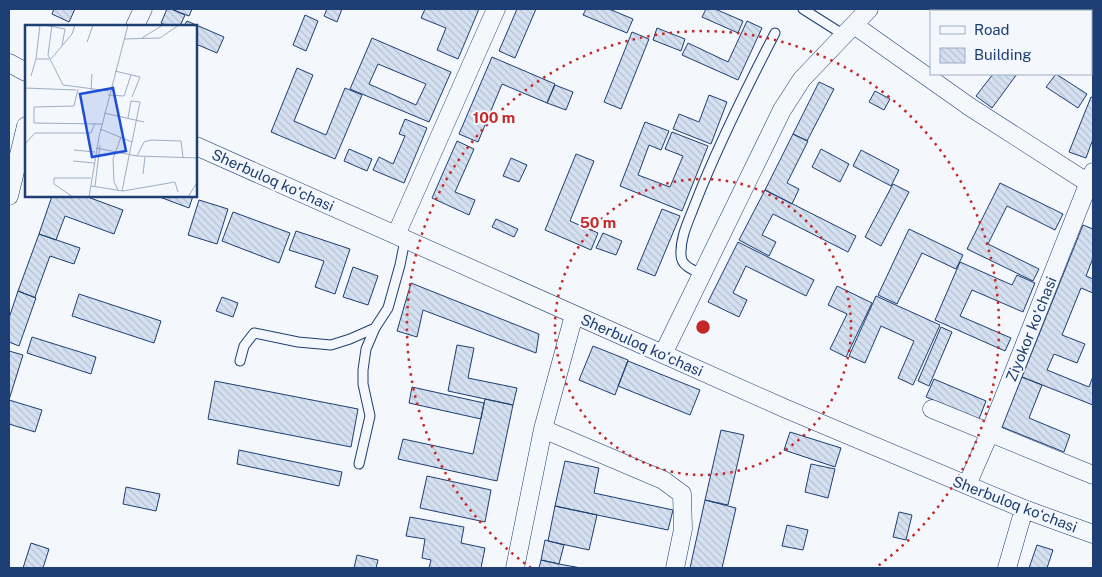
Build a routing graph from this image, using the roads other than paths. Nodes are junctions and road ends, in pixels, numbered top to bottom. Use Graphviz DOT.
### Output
graph roads {
  1 [pos="142,9"];
  2 [pos="496,9"];
  3 [pos="802,9"];
  4 [pos="870,9"];
  5 [pos="135,25"];
  6 [pos="849,30"];
  7 [pos="775,33"];
  8 [pos="9,63"];
  9 [pos="25,71"];
  10 [pos="25,130"];
  11 [pos="198,147"];
  12 [pos="1092,180"];
  13 [pos="9,196"];
  14 [pos="400,238"];
  15 [pos="702,274"];
  16 [pos="574,315"];
  17 [pos="375,328"];
  18 [pos="663,354"];
  19 [pos="240,360"];
  20 [pos="932,409"];
  21 [pos="543,429"];
  22 [pos="990,432"];
  23 [pos="359,464"];
  24 [pos="1093,475"];
  25 [pos="967,485"];
  26 [pos="1024,510"];
  27 [pos="1093,534"];
  28 [pos="515,568"];
  29 [pos="675,568"];
  30 [pos="1007,568"];
  1 -- 5 [label="street"];
  2 -- 14 [label="street"];
  3 -- 6 [label="lane"];
  4 -- 6 [label="street"];
  6 -- 12 [label="street"];
  6 -- 15 [label="street"];
  7 -- 15 [label="lane"];
  8 -- 9 [label="street"];
  10 -- 13 [label="street"];
  11 -- 14 [label="street, Sherbuloq koʻchasi"];
  12 -- 22 [label="street, Ziyokor koʻchasi"];
  14 -- 16 [label="street, Sherbuloq koʻchasi"];
  14 -- 17 [label="lane"];
  15 -- 18 [label="street"];
  16 -- 18 [label="street, Sherbuloq koʻchasi"];
  16 -- 21 [label="street"];
  17 -- 19 [label="lane"];
  17 -- 23 [label="lane"];
  18 -- 25 [label="street, Sherbuloq koʻchasi"];
  20 -- 22 [label="street"];
  21 -- 28 [label="street"];
  21 -- 29 [label="street"];
  22 -- 24 [label="street"];
  22 -- 25 [label="street, Ziyokor koʻchasi"];
  25 -- 26 [label="street, Sherbuloq koʻchasi"];
  26 -- 27 [label="street, Sherbuloq koʻchasi"];
  26 -- 30 [label="street"];
}
